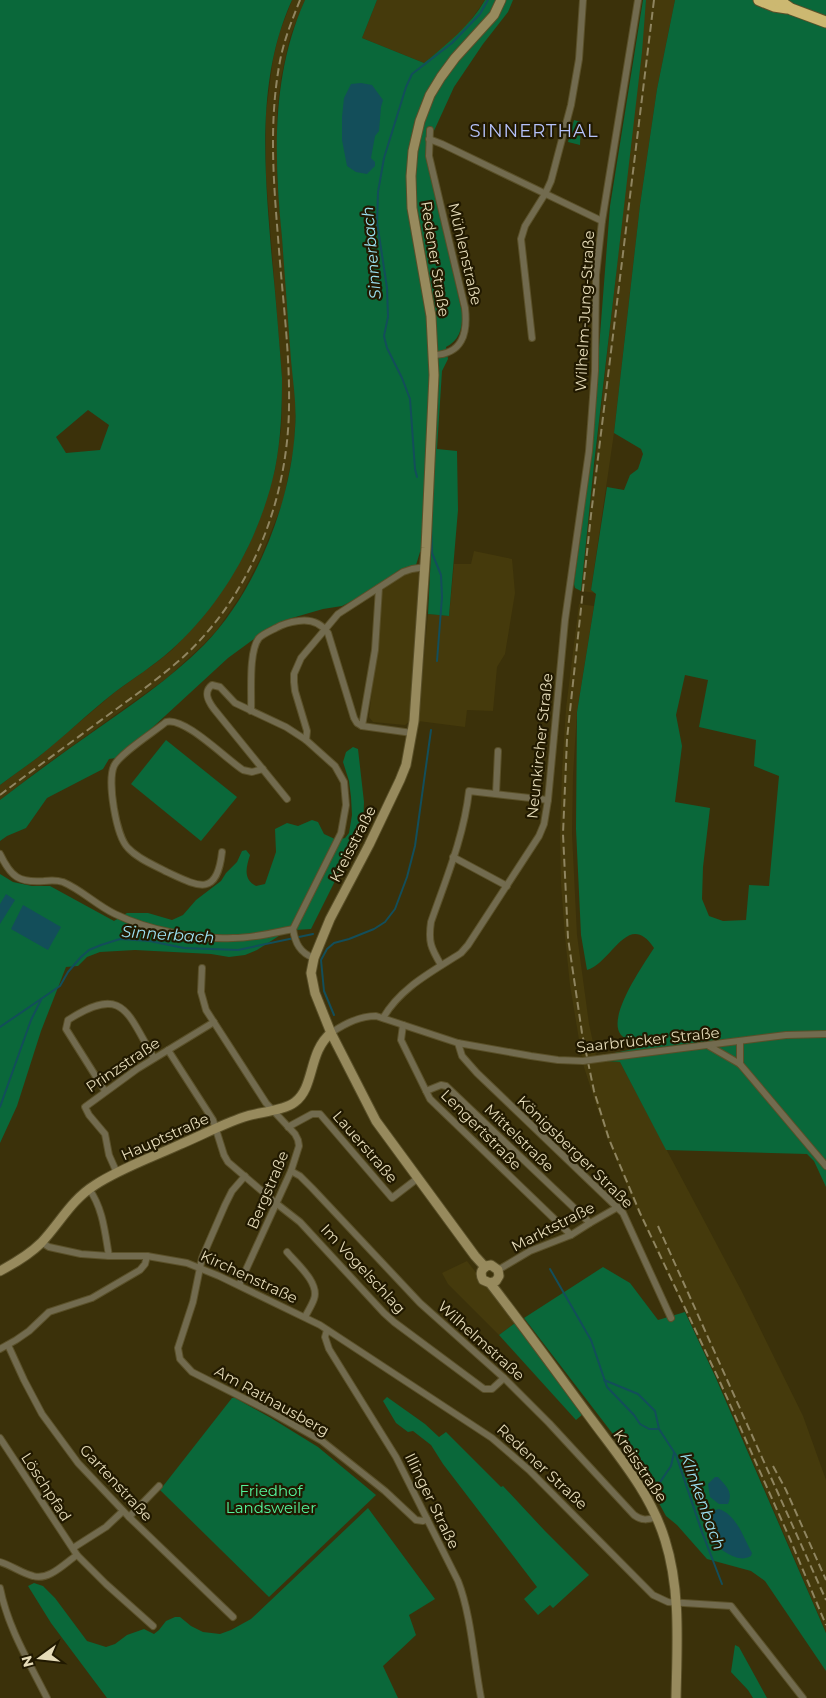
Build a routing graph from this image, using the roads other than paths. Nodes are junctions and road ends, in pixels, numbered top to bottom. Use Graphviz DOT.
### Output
graph roads {
  1 [pos="501,0"];
  2 [pos="583,0"];
  3 [pos="638,0"];
  4 [pos="759,0"];
  5 [pos="778,0"];
  6 [pos="791,8"];
  7 [pos="826,22"];
  8 [pos="430,130"];
  9 [pos="429,139"];
  10 [pos="545,194"];
  11 [pos="602,221"];
  12 [pos="532,338"];
  13 [pos="434,355"];
  14 [pos="426,548"];
  15 [pos="425,567"];
  16 [pos="379,588"];
  17 [pos="569,594"];
  18 [pos="325,629"];
  19 [pos="252,711"];
  20 [pos="362,726"];
  21 [pos="412,733"];
  22 [pos="306,740"];
  23 [pos="498,751"];
  24 [pos="263,769"];
  25 [pos="496,794"];
  26 [pos="287,799"];
  27 [pos="548,800"];
  28 [pos="222,852"];
  29 [pos="0,854"];
  30 [pos="453,857"];
  31 [pos="507,886"];
  32 [pos="294,931"];
  33 [pos="314,958"];
  34 [pos="441,965"];
  35 [pos="202,968"];
  36 [pos="383,1018"];
  37 [pos="214,1022"];
  38 [pos="403,1025"];
  39 [pos="331,1033"];
  40 [pos="826,1034"];
  41 [pos="740,1041"];
  42 [pos="458,1043"];
  43 [pos="708,1046"];
  44 [pos="168,1050"];
  45 [pos="154,1058"];
  46 [pos="740,1064"];
  47 [pos="426,1091"];
  48 [pos="105,1092"];
  49 [pos="272,1110"];
  50 [pos="288,1126"];
  51 [pos="217,1129"];
  52 [pos="826,1166"];
  53 [pos="291,1171"];
  54 [pos="117,1174"];
  55 [pos="245,1176"];
  56 [pos="416,1179"];
  57 [pos="89,1188"];
  58 [pos="277,1204"];
  59 [pos="618,1207"];
  60 [pos="590,1223"];
  61 [pos="571,1235"];
  62 [pos="41,1242"];
  63 [pos="287,1252"];
  64 [pos="109,1256"];
  65 [pos="147,1256"];
  66 [pos="200,1266"];
  67 [pos="483,1270"];
  68 [pos="498,1270"];
  69 [pos="0,1271"];
  70 [pos="493,1282"];
  71 [pos="239,1285"];
  72 [pos="304,1317"];
  73 [pos="672,1318"];
  74 [pos="327,1330"];
  75 [pos="8,1345"];
  76 [pos="0,1349"];
  77 [pos="504,1378"];
  78 [pos="0,1438"];
  79 [pos="159,1486"];
  80 [pos="123,1511"];
  81 [pos="129,1517"];
  82 [pos="657,1517"];
  83 [pos="427,1519"];
  84 [pos="73,1548"];
  85 [pos="77,1555"];
  86 [pos="0,1562"];
  87 [pos="0,1588"];
  88 [pos="676,1603"];
  89 [pos="233,1617"];
  90 [pos="153,1626"];
  91 [pos="46,1698"];
  92 [pos="481,1698"];
  93 [pos="676,1698"];
  94 [pos="803,1698"];
  1 -- 13 [label="main road, Redener Straße"];
  2 -- 10 [label="street"];
  3 -- 11 [label="street, Wilhelm-Jung-Straße"];
  4 -- 6 [label="highway"];
  5 -- 6 [label="highway"];
  6 -- 7 [label="highway"];
  8 -- 9 [label="street, Mühlenstraße"];
  9 -- 10 [label="street"];
  9 -- 13 [label="street, Mühlenstraße"];
  10 -- 11 [label="street"];
  10 -- 12 [label="street"];
  11 -- 17 [label="street, Wilhelm-Jung-Straße"];
  13 -- 14 [label="main road, Redener Straße"];
  14 -- 15 [label="main road, Kreisstraße"];
  15 -- 16 [label="street"];
  15 -- 21 [label="main road, Kreisstraße"];
  16 -- 18 [label="street"];
  16 -- 20 [label="street"];
  17 -- 27 [label="street, Neunkircher Straße"];
  18 -- 19 [label="street"];
  18 -- 20 [label="street"];
  18 -- 22 [label="street"];
  19 -- 22 [label="street"];
  19 -- 24 [label="street"];
  20 -- 21 [label="street"];
  21 -- 33 [label="main road, Kreisstraße"];
  22 -- 32 [label="street"];
  23 -- 25 [label="street"];
  24 -- 26 [label="street"];
  24 -- 28 [label="street"];
  25 -- 27 [label="street"];
  25 -- 30 [label="street"];
  27 -- 31 [label="street, Neunkircher Straße"];
  29 -- 32 [label="street"];
  30 -- 31 [label="street"];
  30 -- 34 [label="street"];
  31 -- 34 [label="street, Neunkircher Straße"];
  32 -- 33 [label="street"];
  33 -- 39 [label="main road, Kreisstraße"];
  34 -- 36 [label="street, Neunkircher Straße"];
  35 -- 37 [label="street"];
  36 -- 38 [label="street, Saarbrücker Straße"];
  36 -- 39 [label="street, Saarbrücker Straße"];
  37 -- 44 [label="street, Prinzstraße"];
  37 -- 49 [label="street"];
  38 -- 42 [label="street, Saarbrücker Straße"];
  38 -- 47 [label="street, Lengertstraße"];
  39 -- 49 [label="main road, Hauptstraße"];
  39 -- 56 [label="main road, Kreisstraße"];
  40 -- 41 [label="street, Saarbrücker Straße"];
  41 -- 43 [label="street, Saarbrücker Straße"];
  41 -- 46 [label="street"];
  42 -- 43 [label="street, Saarbrücker Straße, bridge"];
  42 -- 59 [label="street, Königsberger Straße"];
  43 -- 46 [label="street"];
  44 -- 45 [label="street, Prinzstraße"];
  44 -- 51 [label="street"];
  45 -- 48 [label="street, Prinzstraße"];
  45 -- 48 [label="street"];
  46 -- 52 [label="street"];
  47 -- 60 [label="street, Mittelstraße"];
  47 -- 61 [label="street, Lengertstraße"];
  48 -- 54 [label="street, Prinzstraße"];
  49 -- 50 [label="street, Bergstraße"];
  49 -- 51 [label="main road, Hauptstraße"];
  50 -- 53 [label="street, Bergstraße"];
  50 -- 56 [label="street, Lauerstraße"];
  51 -- 54 [label="main road, Hauptstraße"];
  51 -- 55 [label="street, Im Vogelschlag"];
  53 -- 58 [label="street, Bergstraße"];
  53 -- 77 [label="street, Wilhelmstraße"];
  54 -- 57 [label="main road, Hauptstraße"];
  55 -- 58 [label="street, Im Vogelschlag"];
  55 -- 66 [label="street, Am Rathausberg"];
  56 -- 67 [label="main road, Kreisstraße"];
  57 -- 62 [label="main road, Hauptstraße"];
  57 -- 64 [label="street"];
  58 -- 71 [label="street, Bergstraße"];
  58 -- 77 [label="street, Im Vogelschlag"];
  59 -- 60 [label="street, Marktstraße"];
  59 -- 73 [label="street, Königsberger Straße"];
  60 -- 61 [label="street, Marktstraße"];
  61 -- 68 [label="street, Marktstraße"];
  62 -- 64 [label="street, Kirchenstraße"];
  62 -- 69 [label="main road, Hauptstraße"];
  63 -- 72 [label="street"];
  64 -- 65 [label="street, Kirchenstraße"];
  65 -- 66 [label="street, Kirchenstraße"];
  65 -- 75 [label="street"];
  66 -- 71 [label="street, Kirchenstraße"];
  66 -- 83 [label="street, Am Rathausberg"];
  67 -- 68 [label="main road"];
  67 -- 70 [label="main road, Kreisstraße"];
  68 -- 70 [label="main road"];
  70 -- 82 [label="main road, Kreisstraße"];
  71 -- 72 [label="street, Kirchenstraße"];
  72 -- 74 [label="street, Kirchenstraße"];
  74 -- 83 [label="street, Illinger Straße"];
  74 -- 88 [label="street, Redener Straße"];
  75 -- 76 [label="street"];
  75 -- 80 [label="street, Gartenstraße"];
  77 -- 82 [label="street, Wilhelmstraße"];
  78 -- 84 [label="street, Löschpfad"];
  79 -- 81 [label="street"];
  80 -- 81 [label="street, Gartenstraße"];
  80 -- 84 [label="street"];
  81 -- 89 [label="street, Gartenstraße"];
  82 -- 88 [label="main road, Kreisstraße"];
  83 -- 92 [label="street, Illinger Straße"];
  84 -- 85 [label="street, Löschpfad"];
  85 -- 86 [label="street"];
  85 -- 90 [label="street, Löschpfad"];
  87 -- 91 [label="street"];
  88 -- 93 [label="main road, Kreisstraße"];
  88 -- 94 [label="street, Redener Straße"];
}
